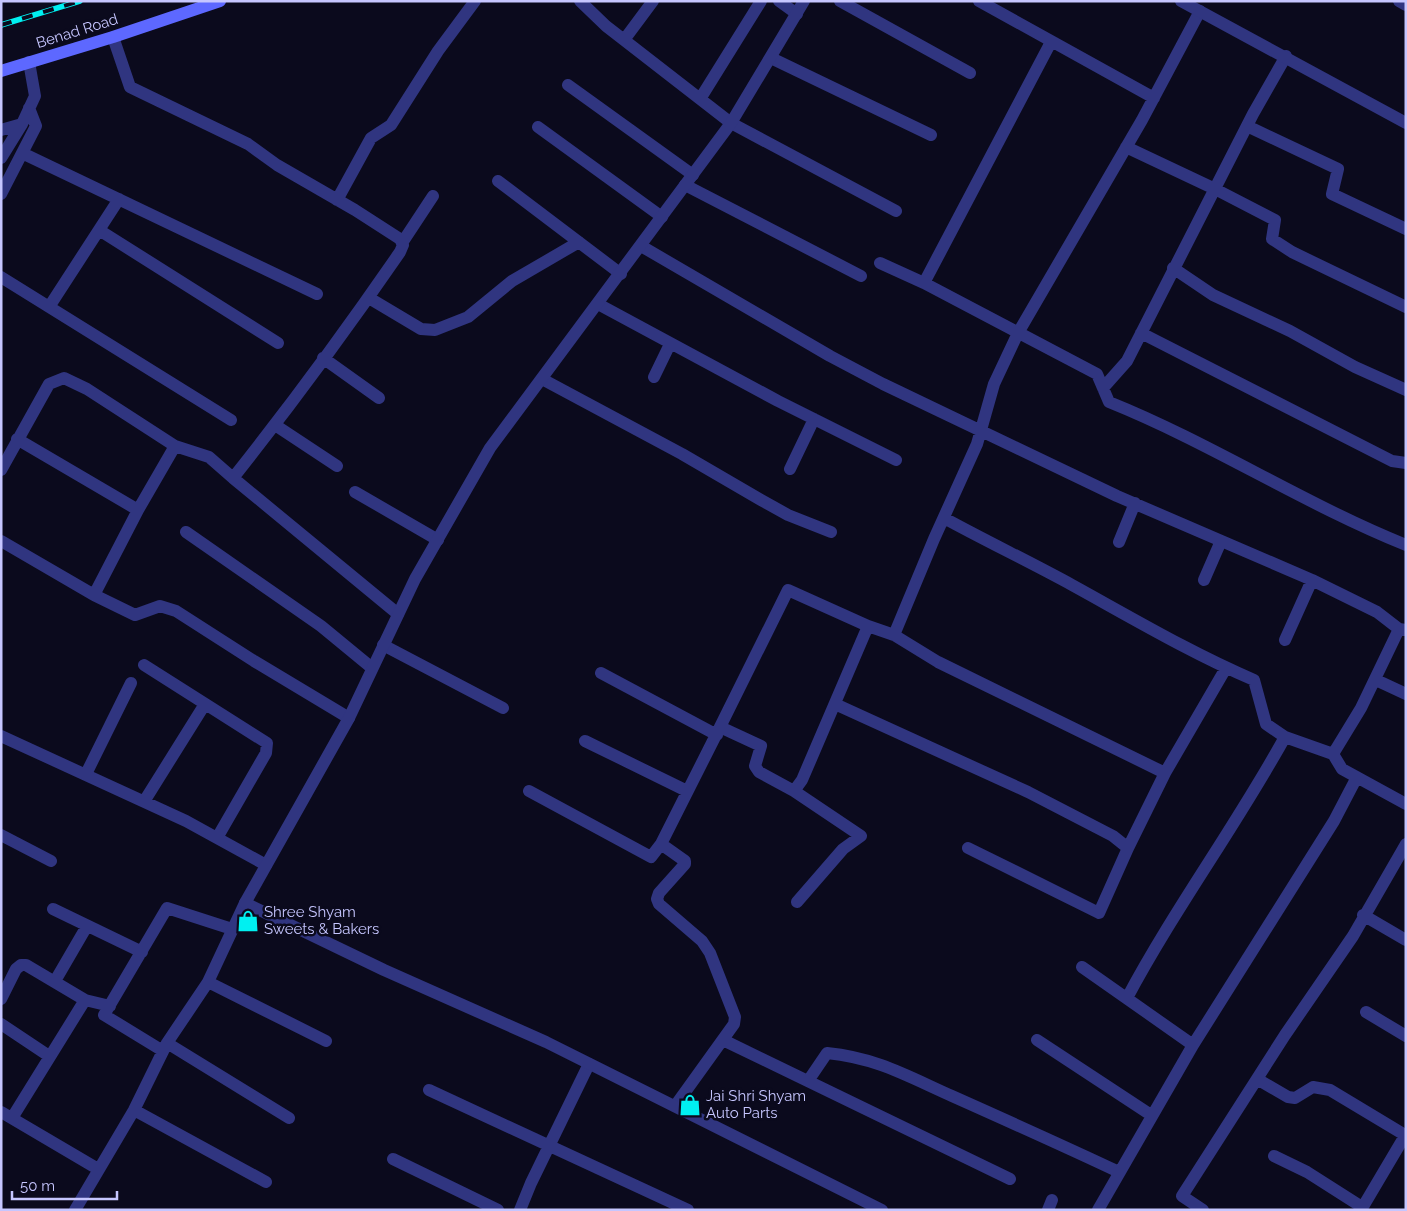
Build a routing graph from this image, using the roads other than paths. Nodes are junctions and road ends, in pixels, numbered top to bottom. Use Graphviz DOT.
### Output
graph roads {
  1 [pos="220,1"];
  2 [pos="475,1"];
  3 [pos="580,1"];
  4 [pos="653,1"];
  5 [pos="761,1"];
  6 [pos="779,1"];
  7 [pos="804,1"];
  8 [pos="840,1"];
  9 [pos="979,1"];
  10 [pos="1181,1"];
  11 [pos="1399,1"];
  12 [pos="1406,5"];
  13 [pos="1200,11"];
  14 [pos="797,14"];
  15 [pos="113,37"];
  16 [pos="624,40"];
  17 [pos="1051,42"];
  18 [pos="1286,56"];
  19 [pos="771,58"];
  20 [pos="29,62"];
  21 [pos="1,71"];
  22 [pos="970,73"];
  23 [pos="568,85"];
  24 [pos="1154,98"];
  25 [pos="700,99"];
  26 [pos="29,108"];
  27 [pos="731,123"];
  28 [pos="1406,123"];
  29 [pos="22,124"];
  30 [pos="1247,126"];
  31 [pos="538,128"];
  32 [pos="1,130"];
  33 [pos="931,135"];
  34 [pos="1126,147"];
  35 [pos="22,153"];
  36 [pos="1,158"];
  37 [pos="693,175"];
  38 [pos="498,180"];
  39 [pos="685,185"];
  40 [pos="1215,188"];
  41 [pos="1,194"];
  42 [pos="433,196"];
  43 [pos="119,199"];
  44 [pos="337,200"];
  45 [pos="896,211"];
  46 [pos="662,217"];
  47 [pos="1406,229"];
  48 [pos="99,230"];
  49 [pos="579,242"];
  50 [pos="402,243"];
  51 [pos="641,246"];
  52 [pos="880,263"];
  53 [pos="1173,268"];
  54 [pos="621,274"];
  55 [pos="861,276"];
  56 [pos="1,277"];
  57 [pos="924,283"];
  58 [pos="316,294"];
  59 [pos="369,298"];
  60 [pos="598,304"];
  61 [pos="48,307"];
  62 [pos="1406,307"];
  63 [pos="1018,333"];
  64 [pos="1141,333"];
  65 [pos="278,343"];
  66 [pos="670,344"];
  67 [pos="323,358"];
  68 [pos="654,377"];
  69 [pos="542,379"];
  70 [pos="1103,388"];
  71 [pos="1406,390"];
  72 [pos="378,398"];
  73 [pos="814,419"];
  74 [pos="231,420"];
  75 [pos="275,425"];
  76 [pos="980,431"];
  77 [pos="17,439"];
  78 [pos="175,446"];
  79 [pos="896,460"];
  80 [pos="1406,463"];
  81 [pos="337,466"];
  82 [pos="1,470"];
  83 [pos="790,470"];
  84 [pos="233,478"];
  85 [pos="355,492"];
  86 [pos="1135,504"];
  87 [pos="138,510"];
  88 [pos="944,518"];
  89 [pos="186,532"];
  90 [pos="831,532"];
  91 [pos="438,540"];
  92 [pos="1221,540"];
  93 [pos="1,541"];
  94 [pos="1119,542"];
  95 [pos="1406,545"];
  96 [pos="1204,580"];
  97 [pos="1312,580"];
  98 [pos="94,595"];
  99 [pos="398,614"];
  100 [pos="868,626"];
  101 [pos="1402,629"];
  102 [pos="894,635"];
  103 [pos="1285,640"];
  104 [pos="383,645"];
  105 [pos="144,665"];
  106 [pos="372,668"];
  107 [pos="1226,668"];
  108 [pos="601,673"];
  109 [pos="1376,680"];
  110 [pos="131,683"];
  111 [pos="1406,694"];
  112 [pos="205,704"];
  113 [pos="835,704"];
  114 [pos="503,708"];
  115 [pos="349,718"];
  116 [pos="719,731"];
  117 [pos="1,736"];
  118 [pos="1285,737"];
  119 [pos="585,741"];
  120 [pos="1333,754"];
  121 [pos="1165,773"];
  122 [pos="86,774"];
  123 [pos="1358,777"];
  124 [pos="529,790"];
  125 [pos="794,791"];
  126 [pos="687,792"];
  127 [pos="145,800"];
  128 [pos="1406,804"];
  129 [pos="1,835"];
  130 [pos="217,838"];
  131 [pos="661,844"];
  132 [pos="1406,844"];
  133 [pos="968,848"];
  134 [pos="1128,848"];
  135 [pos="51,861"];
  136 [pos="266,865"];
  137 [pos="797,902"];
  138 [pos="245,903"];
  139 [pos="53,909"];
  140 [pos="1364,915"];
  141 [pos="87,926"];
  142 [pos="232,929"];
  143 [pos="1406,940"];
  144 [pos="142,952"];
  145 [pos="1082,967"];
  146 [pos="55,981"];
  147 [pos="208,982"];
  148 [pos="1127,998"];
  149 [pos="1,999"];
  150 [pos="85,1000"];
  151 [pos="110,1006"];
  152 [pos="1366,1012"];
  153 [pos="1,1024"];
  154 [pos="1406,1036"];
  155 [pos="723,1040"];
  156 [pos="1037,1040"];
  157 [pos="326,1041"];
  158 [pos="1193,1045"];
  159 [pos="165,1047"];
  160 [pos="49,1056"];
  161 [pos="589,1064"];
  162 [pos="1257,1079"];
  163 [pos="808,1081"];
  164 [pos="429,1090"];
  165 [pos="676,1106"];
  166 [pos="134,1110"];
  167 [pos="1151,1114"];
  168 [pos="7,1115"];
  169 [pos="289,1118"];
  170 [pos="1406,1135"];
  171 [pos="550,1145"];
  172 [pos="1274,1156"];
  173 [pos="393,1160"];
  174 [pos="98,1169"];
  175 [pos="1119,1172"];
  176 [pos="1010,1179"];
  177 [pos="266,1182"];
  178 [pos="1362,1209"];
  179 [pos="75,1210"];
  180 [pos="498,1210"];
  181 [pos="520,1210"];
  182 [pos="688,1210"];
  183 [pos="882,1210"];
  184 [pos="1098,1210"];
  185 [pos="1203,1210"];
  1 -- 15 [label="main road, Benad Road"];
  2 -- 44 [label="street"];
  3 -- 16 [label="street"];
  4 -- 16 [label="street"];
  5 -- 25 [label="street"];
  6 -- 14 [label="street"];
  7 -- 14 [label="street"];
  8 -- 22 [label="street"];
  9 -- 17 [label="street"];
  10 -- 13 [label="street"];
  11 -- 12 [label="street"];
  13 -- 18 [label="street"];
  13 -- 24 [label="street"];
  14 -- 19 [label="street"];
  15 -- 20 [label="main road, Benad Road"];
  15 -- 44 [label="street"];
  16 -- 25 [label="street"];
  17 -- 24 [label="street"];
  17 -- 57 [label="street"];
  18 -- 28 [label="street"];
  18 -- 30 [label="street"];
  19 -- 27 [label="street"];
  19 -- 33 [label="street"];
  20 -- 21 [label="main road, Benad Road"];
  20 -- 26 [label="street"];
  23 -- 37 [label="street"];
  24 -- 34 [label="street"];
  25 -- 27 [label="street"];
  26 -- 29 [label="street"];
  26 -- 35 [label="street"];
  27 -- 37 [label="street"];
  27 -- 45 [label="street"];
  29 -- 32 [label="street"];
  29 -- 36 [label="street"];
  30 -- 40 [label="street"];
  30 -- 47 [label="street"];
  31 -- 46 [label="street"];
  34 -- 40 [label="street"];
  34 -- 63 [label="street"];
  35 -- 41 [label="street"];
  35 -- 43 [label="street"];
  37 -- 39 [label="street"];
  38 -- 49 [label="street"];
  39 -- 46 [label="street"];
  39 -- 55 [label="street"];
  40 -- 53 [label="street"];
  40 -- 62 [label="street"];
  42 -- 50 [label="street"];
  43 -- 48 [label="street"];
  43 -- 58 [label="street"];
  44 -- 50 [label="street"];
  46 -- 51 [label="street"];
  48 -- 61 [label="street"];
  48 -- 65 [label="street"];
  49 -- 54 [label="street"];
  49 -- 59 [label="street"];
  50 -- 59 [label="street"];
  51 -- 54 [label="street"];
  51 -- 76 [label="street"];
  52 -- 57 [label="street"];
  53 -- 64 [label="street"];
  53 -- 71 [label="street"];
  54 -- 60 [label="street"];
  56 -- 61 [label="street"];
  57 -- 63 [label="street"];
  59 -- 67 [label="street"];
  60 -- 66 [label="street"];
  60 -- 69 [label="street"];
  61 -- 74 [label="street"];
  63 -- 70 [label="street"];
  63 -- 76 [label="street"];
  64 -- 70 [label="street"];
  64 -- 80 [label="street"];
  66 -- 68 [label="street"];
  66 -- 73 [label="street"];
  67 -- 72 [label="street"];
  67 -- 75 [label="street"];
  69 -- 90 [label="street"];
  69 -- 91 [label="street"];
  70 -- 95 [label="street"];
  73 -- 79 [label="street"];
  73 -- 83 [label="street"];
  75 -- 81 [label="street"];
  75 -- 84 [label="street"];
  76 -- 86 [label="street"];
  76 -- 88 [label="street"];
  77 -- 78 [label="street"];
  77 -- 82 [label="street"];
  77 -- 87 [label="street"];
  78 -- 84 [label="street"];
  78 -- 87 [label="street"];
  84 -- 99 [label="street"];
  85 -- 91 [label="street"];
  86 -- 92 [label="street"];
  86 -- 94 [label="street"];
  87 -- 98 [label="street"];
  88 -- 102 [label="street"];
  88 -- 107 [label="street"];
  89 -- 106 [label="street"];
  91 -- 99 [label="street"];
  92 -- 96 [label="street"];
  92 -- 97 [label="street"];
  93 -- 98 [label="street"];
  97 -- 101 [label="street"];
  97 -- 103 [label="street"];
  98 -- 115 [label="street"];
  99 -- 104 [label="street"];
  100 -- 102 [label="street"];
  100 -- 113 [label="street"];
  100 -- 116 [label="street"];
  101 -- 109 [label="street"];
  102 -- 121 [label="street"];
  104 -- 106 [label="street"];
  104 -- 114 [label="street"];
  105 -- 112 [label="street"];
  106 -- 115 [label="street"];
  107 -- 118 [label="street"];
  107 -- 121 [label="street"];
  108 -- 116 [label="street"];
  109 -- 111 [label="street"];
  109 -- 120 [label="street"];
  110 -- 122 [label="street"];
  112 -- 127 [label="street"];
  112 -- 130 [label="street"];
  113 -- 125 [label="street"];
  113 -- 134 [label="street"];
  115 -- 136 [label="street"];
  116 -- 125 [label="street"];
  116 -- 126 [label="street"];
  117 -- 122 [label="street"];
  118 -- 120 [label="street"];
  118 -- 148 [label="street"];
  119 -- 126 [label="street"];
  120 -- 123 [label="street"];
  121 -- 134 [label="street"];
  122 -- 127 [label="street"];
  123 -- 128 [label="street"];
  123 -- 158 [label="street"];
  124 -- 131 [label="street"];
  125 -- 137 [label="street"];
  126 -- 131 [label="street"];
  127 -- 130 [label="street"];
  129 -- 135 [label="street"];
  130 -- 136 [label="street"];
  131 -- 155 [label="street"];
  132 -- 140 [label="street"];
  133 -- 134 [label="street"];
  136 -- 138 [label="street"];
  138 -- 142 [label="street"];
  138 -- 161 [label="street"];
  139 -- 141 [label="street"];
  140 -- 143 [label="street"];
  140 -- 162 [label="street"];
  141 -- 144 [label="street"];
  141 -- 146 [label="street"];
  142 -- 144 [label="street"];
  142 -- 147 [label="street"];
  144 -- 151 [label="street"];
  145 -- 148 [label="street"];
  146 -- 149 [label="street"];
  146 -- 150 [label="street"];
  147 -- 157 [label="street"];
  147 -- 159 [label="street"];
  148 -- 158 [label="street"];
  150 -- 151 [label="street"];
  150 -- 160 [label="street"];
  151 -- 159 [label="street"];
  152 -- 154 [label="street"];
  153 -- 160 [label="street"];
  155 -- 163 [label="street"];
  155 -- 165 [label="street"];
  156 -- 167 [label="street"];
  158 -- 167 [label="street"];
  159 -- 166 [label="street"];
  159 -- 169 [label="street"];
  160 -- 168 [label="street"];
  161 -- 165 [label="street"];
  161 -- 171 [label="street"];
  162 -- 170 [label="street"];
  162 -- 185 [label="street"];
  163 -- 175 [label="street"];
  163 -- 176 [label="street"];
  164 -- 171 [label="street"];
  165 -- 183 [label="street"];
  166 -- 174 [label="street"];
  166 -- 177 [label="street"];
  167 -- 175 [label="street"];
  168 -- 174 [label="street"];
  170 -- 178 [label="street"];
  171 -- 181 [label="street"];
  171 -- 182 [label="street"];
  172 -- 178 [label="street"];
  173 -- 180 [label="street"];
  174 -- 179 [label="street"];
  175 -- 184 [label="street"];
}
